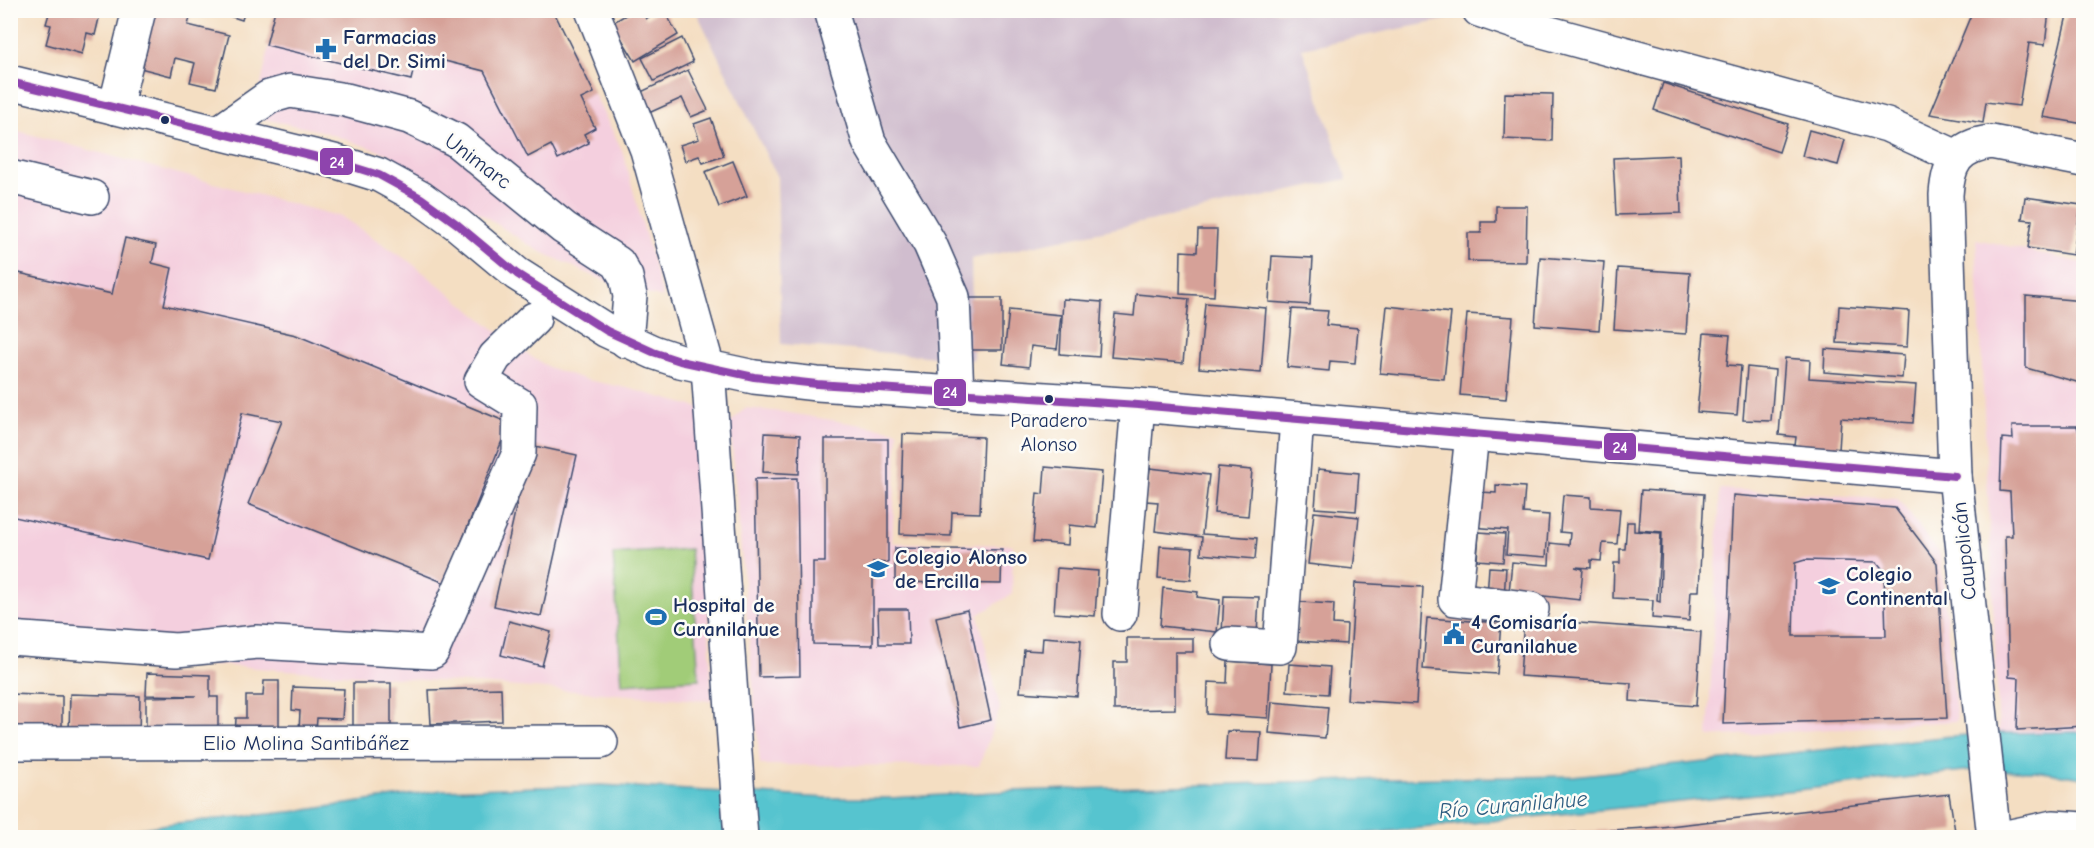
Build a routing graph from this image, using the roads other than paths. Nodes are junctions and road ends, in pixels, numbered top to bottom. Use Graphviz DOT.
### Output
graph roads {
  1 [pos="139,10"];
  2 [pos="592,10"];
  3 [pos="831,10"];
  4 [pos="1479,10"];
  5 [pos="10,82"];
  6 [pos="115,108"];
  7 [pos="218,133"];
  8 [pos="1957,157"];
  9 [pos="2084,160"];
  10 [pos="10,177"];
  11 [pos="92,197"];
  12 [pos="534,319"];
  13 [pos="627,340"];
  14 [pos="708,368"];
  15 [pos="957,394"];
  16 [pos="1138,405"];
  17 [pos="1297,419"];
  18 [pos="1472,434"];
  19 [pos="1955,476"];
  20 [pos="1532,609"];
  21 [pos="1120,614"];
  22 [pos="10,638"];
  23 [pos="1229,644"];
  24 [pos="601,742"];
  25 [pos="10,743"];
  26 [pos="2084,829"];
  27 [pos="741,837"];
  28 [pos="1994,837"];
  29 [pos="2002,837"];
  1 -- 6 [label="main road"];
  2 -- 14 [label="main road"];
  3 -- 15 [label="main road"];
  4 -- 8 [label="main road"];
  5 -- 6 [label="main road"];
  6 -- 7 [label="main road"];
  7 -- 13 [label="main road"];
  7 -- 13 [label="main road, Unimarc"];
  8 -- 9 [label="main road"];
  8 -- 19 [label="main road, Caupolicán"];
  10 -- 11 [label="main road"];
  12 -- 22 [label="main road"];
  13 -- 14 [label="main road"];
  14 -- 15 [label="main road"];
  14 -- 27 [label="main road"];
  15 -- 16 [label="main road"];
  16 -- 17 [label="main road"];
  16 -- 21 [label="main road"];
  17 -- 18 [label="main road"];
  17 -- 23 [label="main road"];
  18 -- 19 [label="main road"];
  18 -- 20 [label="main road"];
  19 -- 28 [label="main road, Caupolicán"];
  24 -- 25 [label="main road, Elio Molina Santibáñez"];
  26 -- 29 [label="main road"];
}
